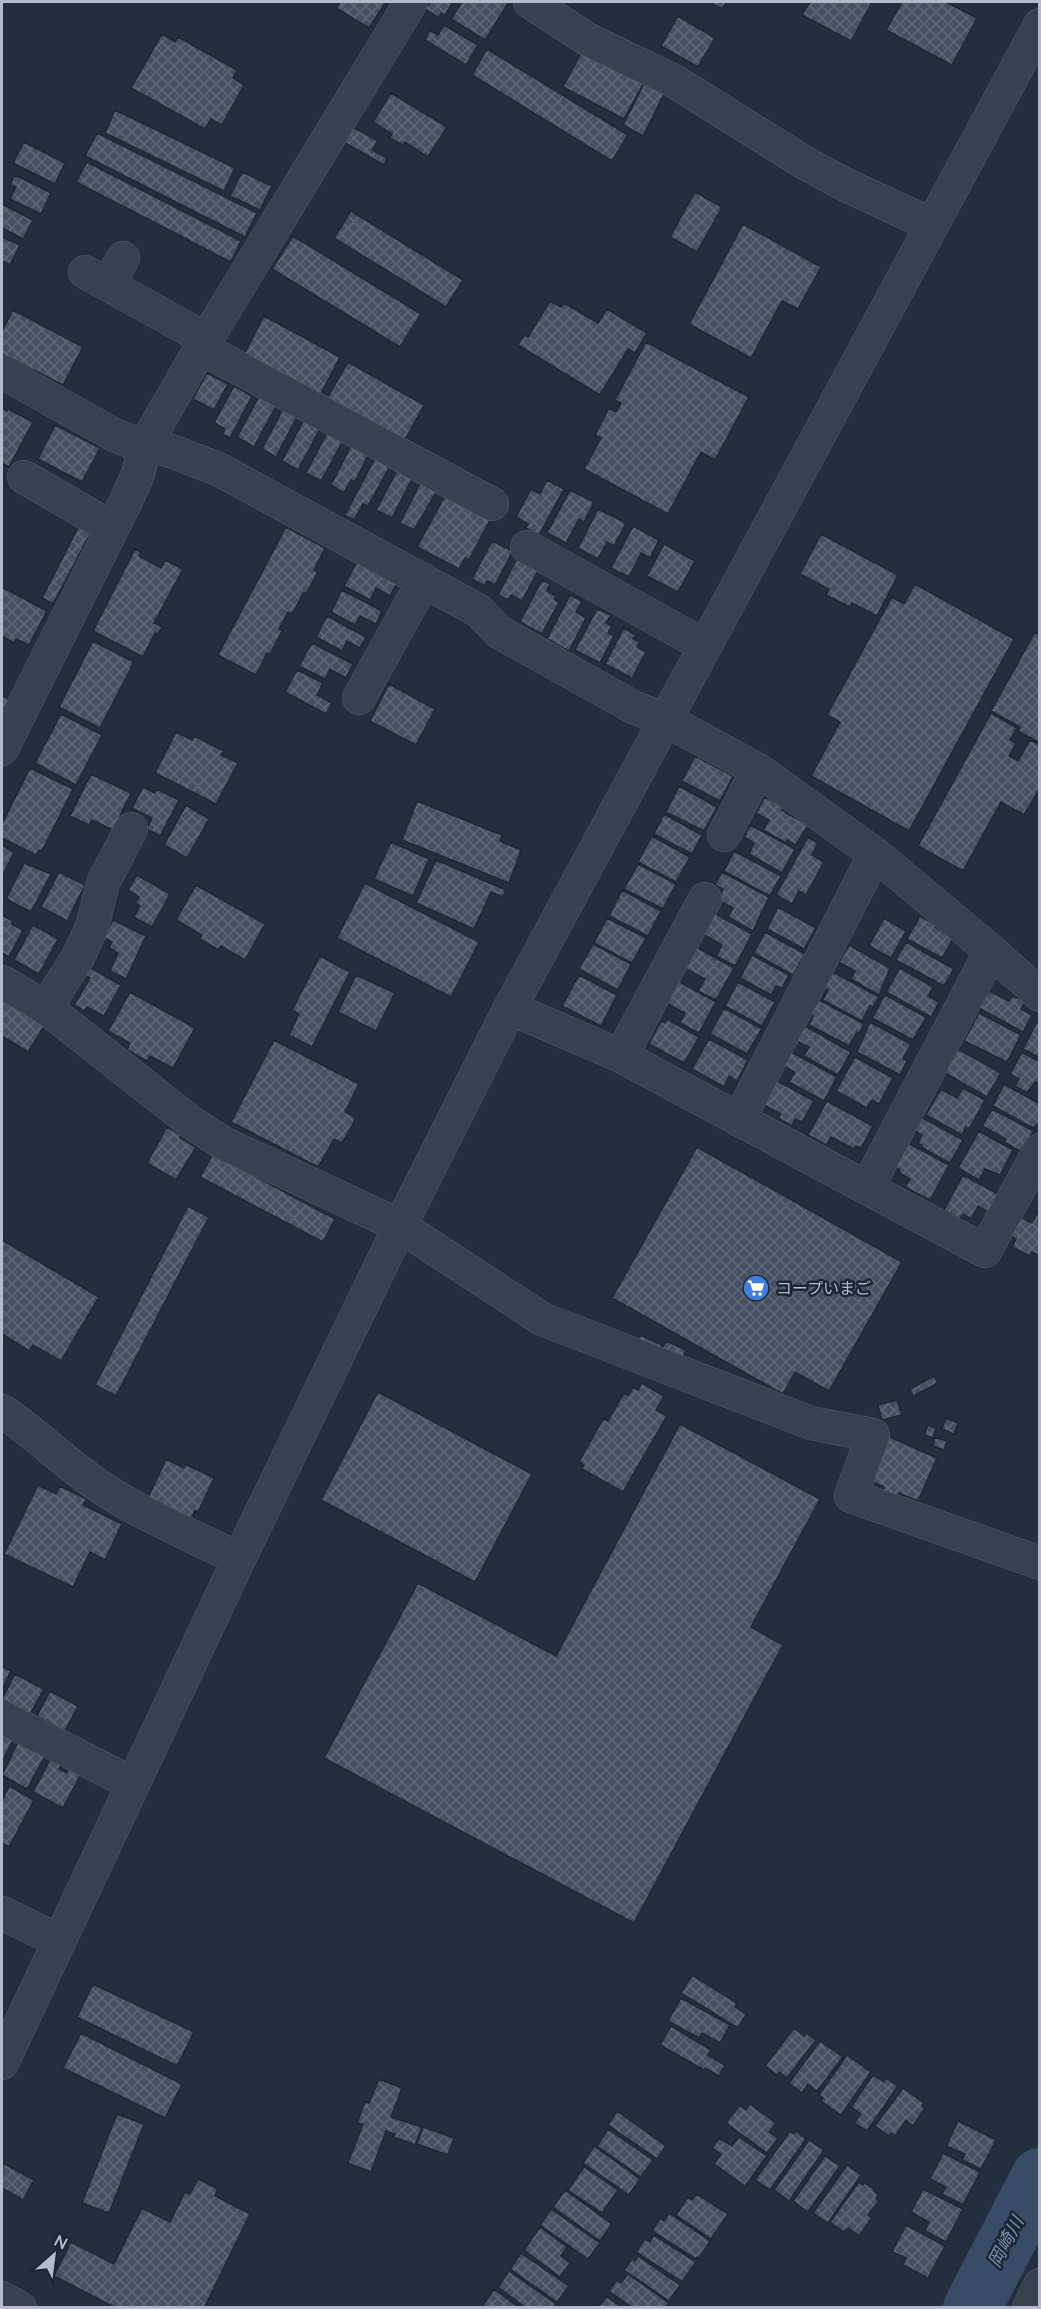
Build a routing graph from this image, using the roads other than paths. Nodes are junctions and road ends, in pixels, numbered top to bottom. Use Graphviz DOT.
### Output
graph roads {
  1 [pos="411,2"];
  2 [pos="530,2"];
  3 [pos="1040,25"];
  4 [pos="932,225"];
  5 [pos="105,272"];
  6 [pos="203,343"];
  7 [pos="2,372"];
  8 [pos="145,445"];
  9 [pos="24,477"];
  10 [pos="492,504"];
  11 [pos="112,528"];
  12 [pos="527,547"];
  13 [pos="424,580"];
  14 [pos="705,646"];
  15 [pos="359,698"];
  16 [pos="666,720"];
  17 [pos="2,749"];
  18 [pos="758,770"];
  19 [pos="724,835"];
  20 [pos="128,851"];
  21 [pos="875,854"];
  22 [pos="705,899"];
  23 [pos="991,951"];
  24 [pos="2,982"];
  25 [pos="1040,995"];
  26 [pos="46,1008"];
  27 [pos="510,1008"];
  28 [pos="621,1056"];
  29 [pos="739,1120"];
  30 [pos="1040,1150"];
  31 [pos="867,1188"];
  32 [pos="400,1226"];
  33 [pos="2,1411"];
  34 [pos="239,1558"];
  35 [pos="1040,1563"];
  36 [pos="2,1717"];
  37 [pos="133,1784"];
  38 [pos="2,1913"];
  39 [pos="59,1941"];
  40 [pos="2,2063"];
  41 [pos="1040,2285"];
  42 [pos="2,2298"];
  43 [pos="20,2307"];
  44 [pos="1029,2307"];
  1 -- 6 [label="street"];
  2 -- 4 [label="street"];
  3 -- 4 [label="street"];
  4 -- 14 [label="street"];
  5 -- 6 [label="street"];
  6 -- 8 [label="street"];
  6 -- 10 [label="street"];
  7 -- 8 [label="street"];
  8 -- 11 [label="street"];
  8 -- 13 [label="street"];
  9 -- 11 [label="street"];
  11 -- 17 [label="street"];
  12 -- 14 [label="street"];
  13 -- 15 [label="street"];
  13 -- 16 [label="street"];
  14 -- 16 [label="street"];
  16 -- 18 [label="street"];
  16 -- 27 [label="street"];
  18 -- 19 [label="street"];
  18 -- 21 [label="street"];
  20 -- 26 [label="street"];
  21 -- 23 [label="street"];
  21 -- 29 [label="street"];
  22 -- 28 [label="street"];
  23 -- 25 [label="street"];
  23 -- 31 [label="street"];
  24 -- 26 [label="street"];
  26 -- 32 [label="street"];
  27 -- 28 [label="street"];
  27 -- 32 [label="street"];
  28 -- 29 [label="street"];
  29 -- 31 [label="street"];
  30 -- 31 [label="street"];
  32 -- 34 [label="street"];
  32 -- 35 [label="street"];
  33 -- 34 [label="street"];
  34 -- 37 [label="street"];
  36 -- 37 [label="street"];
  37 -- 39 [label="street"];
  38 -- 39 [label="street"];
  39 -- 40 [label="street"];
  41 -- 44 [label="street"];
  42 -- 43 [label="street"];
}
